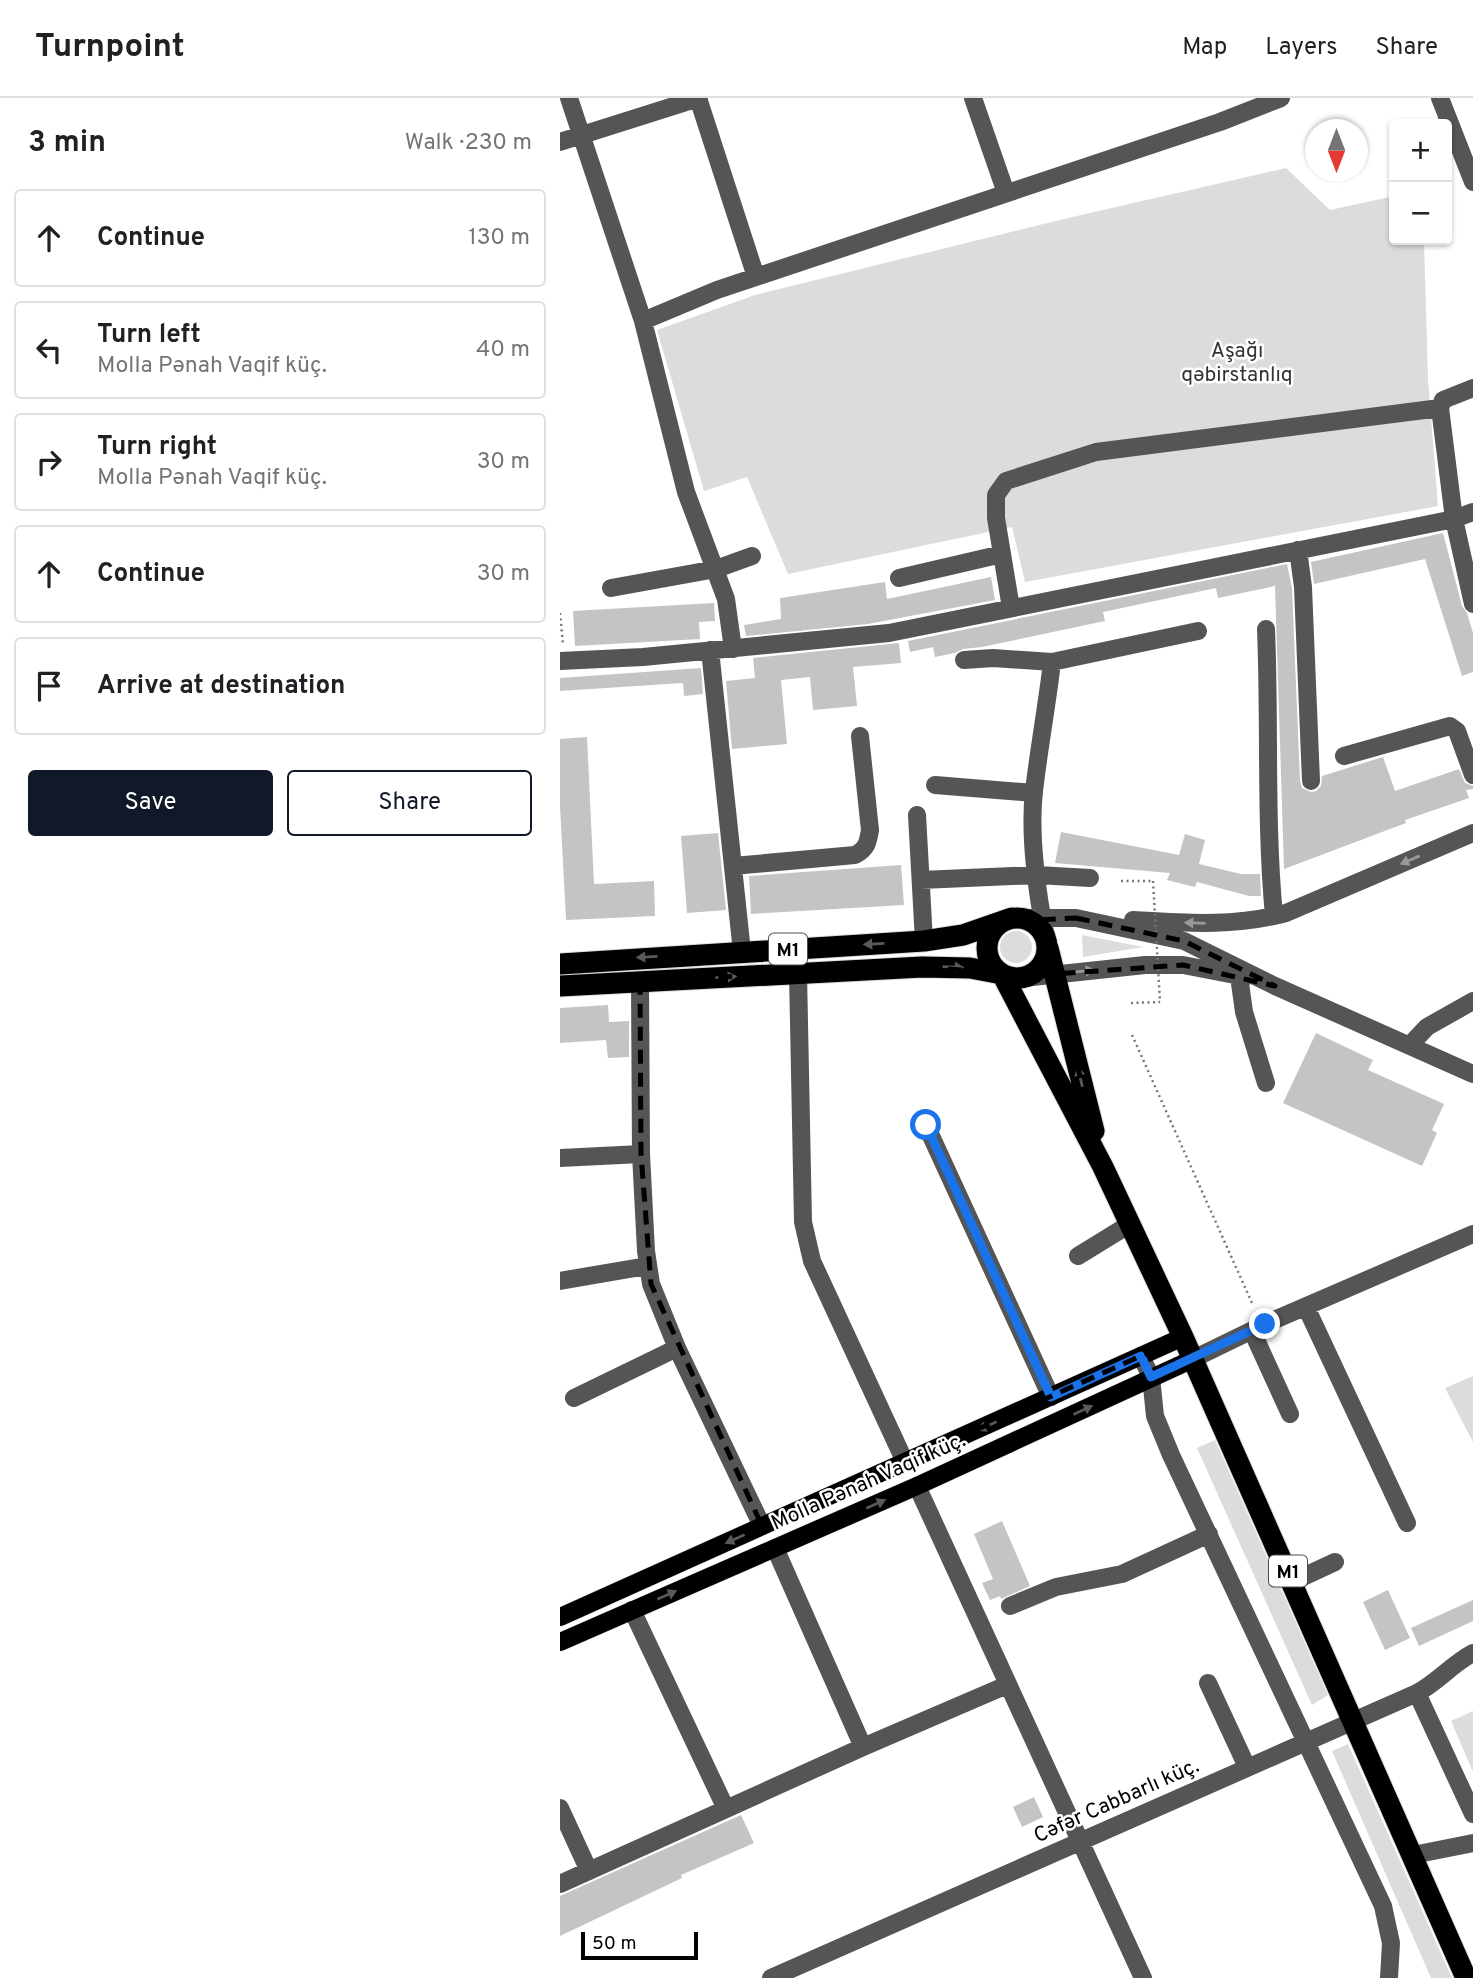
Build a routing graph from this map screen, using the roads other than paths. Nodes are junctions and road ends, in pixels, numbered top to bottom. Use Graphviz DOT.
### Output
graph roads {
  1 [pos="569,98"];
  2 [pos="698,98"];
  3 [pos="973,98"];
  4 [pos="1440,98"];
  5 [pos="1272,100"];
  6 [pos="581,135"];
  7 [pos="560,142"];
  8 [pos="1467,151"];
  9 [pos="1473,182"];
  10 [pos="1006,193"];
  11 [pos="756,277"];
  12 [pos="643,321"];
  13 [pos="1473,388"];
  14 [pos="1440,408"];
  15 [pos="1473,512"];
  16 [pos="1454,519"];
  17 [pos="1298,550"];
  18 [pos="1002,554"];
  19 [pos="752,556"];
  20 [pos="716,569"];
  21 [pos="899,578"];
  22 [pos="611,589"];
  23 [pos="1473,604"];
  24 [pos="1011,608"];
  25 [pos="1266,629"];
  26 [pos="1198,631"];
  27 [pos="733,649"];
  28 [pos="710,650"];
  29 [pos="964,660"];
  30 [pos="562,661"];
  31 [pos="1052,662"];
  32 [pos="860,736"];
  33 [pos="1344,757"];
  34 [pos="1473,775"];
  35 [pos="1311,781"];
  36 [pos="935,785"];
  37 [pos="1034,793"];
  38 [pos="918,815"];
  39 [pos="1473,833"];
  40 [pos="733,866"];
  41 [pos="1037,875"];
  42 [pos="1090,878"];
  43 [pos="921,880"];
  44 [pos="1274,916"];
  45 [pos="1076,918"];
  46 [pos="1034,928"];
  47 [pos="923,941"];
  48 [pos="742,952"];
  49 [pos="560,964"];
  50 [pos="798,973"];
  51 [pos="1054,974"];
  52 [pos="1012,976"];
  53 [pos="1239,976"];
  54 [pos="640,981"];
  55 [pos="560,986"];
  56 [pos="1275,986"];
  57 [pos="1473,1001"];
  58 [pos="1410,1045"];
  59 [pos="1473,1074"];
  60 [pos="1266,1083"];
  61 [pos="926,1125"];
  62 [pos="641,1154"];
  63 [pos="560,1158"];
  64 [pos="1103,1167"];
  65 [pos="1130,1224"];
  66 [pos="1473,1234"];
  67 [pos="1078,1256"];
  68 [pos="647,1266"];
  69 [pos="560,1281"];
  70 [pos="1306,1307"];
  71 [pos="1252,1331"];
  72 [pos="1183,1337"];
  73 [pos="677,1348"];
  74 [pos="1141,1356"];
  75 [pos="1193,1359"];
  76 [pos="1151,1377"];
  77 [pos="1051,1397"];
  78 [pos="574,1398"];
  79 [pos="1290,1415"];
  80 [pos="905,1462"];
  81 [pos="917,1486"];
  82 [pos="1407,1523"];
  83 [pos="762,1526"];
  84 [pos="1209,1534"];
  85 [pos="775,1548"];
  86 [pos="1335,1562"];
  87 [pos="1293,1582"];
  88 [pos="1010,1606"];
  89 [pos="632,1610"];
  90 [pos="560,1617"];
  91 [pos="560,1642"];
  92 [pos="1473,1653"];
  93 [pos="1208,1683"];
  94 [pos="1007,1685"];
  95 [pos="1416,1693"];
  96 [pos="1354,1721"];
  97 [pos="1307,1741"];
  98 [pos="863,1747"];
  99 [pos="1247,1767"];
  100 [pos="560,1808"];
  101 [pos="726,1809"];
  102 [pos="1473,1814"];
  103 [pos="1079,1841"];
  104 [pos="1473,1843"];
  105 [pos="1413,1855"];
  106 [pos="589,1871"];
  107 [pos="560,1884"];
  108 [pos="771,1978"];
  109 [pos="1143,1978"];
  110 [pos="1389,1978"];
  111 [pos="1466,1978"];
  1 -- 6 [label="street"];
  2 -- 6 [label="street"];
  2 -- 11 [label="street"];
  3 -- 10 [label="street"];
  4 -- 8 [label="street"];
  5 -- 10 [label="street"];
  6 -- 7 [label="street"];
  6 -- 12 [label="street"];
  8 -- 9 [label="street"];
  10 -- 11 [label="street"];
  11 -- 12 [label="street"];
  12 -- 20 [label="street"];
  13 -- 14 [label="street"];
  14 -- 16 [label="street"];
  14 -- 18 [label="street"];
  15 -- 16 [label="street"];
  16 -- 17 [label="street"];
  16 -- 23 [label="street"];
  17 -- 24 [label="street"];
  17 -- 35 [label="street"];
  18 -- 21 [label="street"];
  18 -- 24 [label="street"];
  19 -- 20 [label="street"];
  20 -- 22 [label="street"];
  20 -- 27 [label="street"];
  24 -- 27 [label="street"];
  25 -- 44 [label="street"];
  26 -- 31 [label="street"];
  27 -- 28 [label="street"];
  28 -- 30 [label="street"];
  28 -- 40 [label="street"];
  29 -- 31 [label="street"];
  31 -- 37 [label="street"];
  32 -- 40 [label="street"];
  33 -- 34 [label="street"];
  36 -- 37 [label="street"];
  37 -- 41 [label="street"];
  38 -- 43 [label="street"];
  39 -- 44 [label="street, one-way"];
  40 -- 48 [label="street"];
  41 -- 42 [label="street"];
  41 -- 43 [label="street"];
  41 -- 46 [label="street"];
  43 -- 47 [label="street"];
  44 -- 45 [label="street, one-way"];
  45 -- 46 [label="street"];
  45 -- 56 [label="street"];
  46 -- 47 [label="highway, M1"];
  46 -- 51 [label="highway"];
  46 -- 52 [label="highway"];
  46 -- 52 [label="highway"];
  47 -- 48 [label="highway, M1, one-way"];
  48 -- 49 [label="highway, M1, one-way"];
  50 -- 52 [label="highway, M1, one-way"];
  54 -- 50 [label="highway, M1, one-way"];
  50 -- 80 [label="street"];
  51 -- 52 [label="street"];
  51 -- 53 [label="street, one-way"];
  64 -- 51 [label="highway, one-way"];
  52 -- 64 [label="highway"];
  53 -- 56 [label="street"];
  53 -- 60 [label="street"];
  54 -- 55 [label="highway, M1"];
  54 -- 62 [label="street"];
  56 -- 58 [label="street"];
  57 -- 58 [label="street"];
  58 -- 59 [label="street"];
  61 -- 77 [label="street"];
  62 -- 63 [label="street"];
  62 -- 68 [label="street"];
  64 -- 65 [label="highway, M1"];
  65 -- 67 [label="street"];
  65 -- 72 [label="highway, M1"];
  66 -- 70 [label="street"];
  68 -- 69 [label="street"];
  68 -- 73 [label="street"];
  70 -- 71 [label="street"];
  70 -- 82 [label="street"];
  71 -- 75 [label="street"];
  71 -- 79 [label="street"];
  72 -- 74 [label="main road, Molla Pənah Vaqif küç."];
  72 -- 75 [label="highway, M1"];
  73 -- 78 [label="street"];
  73 -- 83 [label="street"];
  74 -- 76 [label="street"];
  74 -- 77 [label="main road, Molla Pənah Vaqif küç."];
  75 -- 76 [label="main road, Molla Pənah Vaqif küç."];
  75 -- 87 [label="highway, M1"];
  81 -- 76 [label="main road, Molla Pənah Vaqif küç., one-way"];
  76 -- 84 [label="street"];
  77 -- 80 [label="main road, Molla Pənah Vaqif küç., one-way"];
  80 -- 83 [label="main road, Molla Pənah Vaqif küç."];
  85 -- 81 [label="main road, Molla Pənah Vaqif küç., one-way"];
  81 -- 94 [label="street"];
  83 -- 90 [label="main road, Molla Pənah Vaqif küç., one-way"];
  84 -- 88 [label="street"];
  84 -- 97 [label="street"];
  89 -- 85 [label="main road, Molla Pənah Vaqif küç., one-way"];
  85 -- 98 [label="street"];
  86 -- 87 [label="street"];
  87 -- 96 [label="highway, M1"];
  89 -- 91 [label="main road, Molla Pənah Vaqif küç."];
  89 -- 101 [label="street"];
  92 -- 95 [label="street, Cəfər Cabbarlı küç."];
  93 -- 99 [label="street"];
  94 -- 98 [label="street"];
  94 -- 103 [label="street"];
  95 -- 96 [label="street, Cəfər Cabbarlı küç."];
  95 -- 102 [label="street"];
  96 -- 97 [label="street, Cəfər Cabbarlı küç."];
  96 -- 105 [label="highway, M1"];
  97 -- 99 [label="street, Cəfər Cabbarlı küç."];
  97 -- 110 [label="street"];
  98 -- 101 [label="street"];
  99 -- 103 [label="street, Cəfər Cabbarlı küç."];
  100 -- 106 [label="street"];
  101 -- 106 [label="street"];
  103 -- 108 [label="street, Cəfər Cabbarlı küç."];
  103 -- 109 [label="street"];
  104 -- 105 [label="street"];
  105 -- 111 [label="highway, M1"];
  106 -- 107 [label="street"];
}
